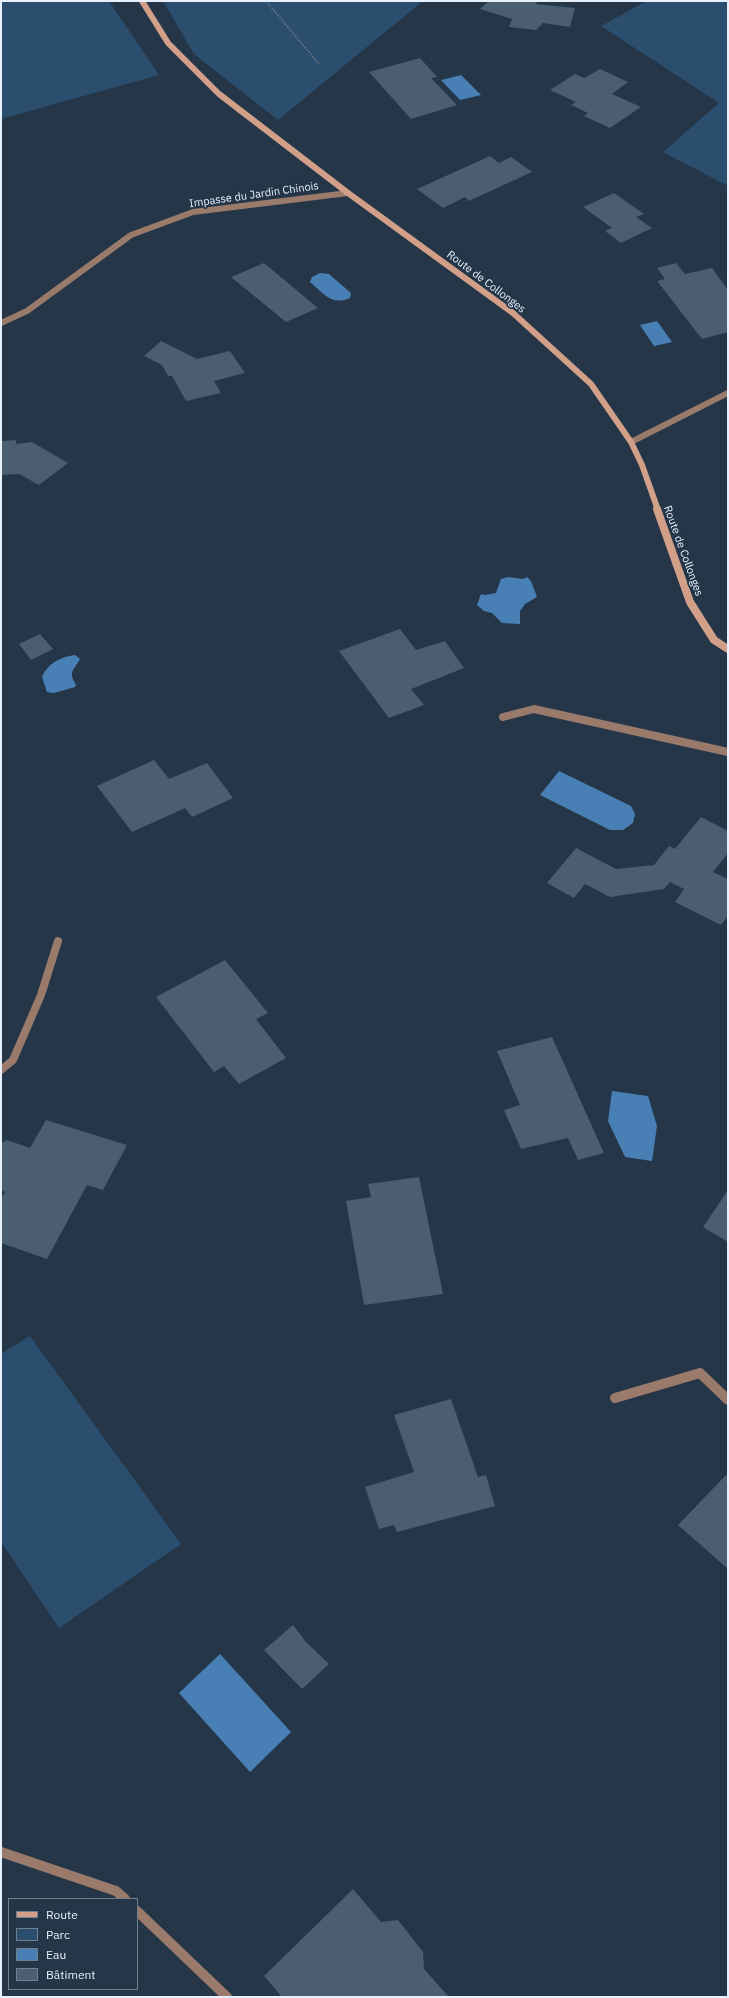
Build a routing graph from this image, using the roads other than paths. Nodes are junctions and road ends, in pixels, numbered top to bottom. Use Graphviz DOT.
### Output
graph roads {
  1 [pos="142,1"];
  2 [pos="348,193"];
  3 [pos="1,323"];
  4 [pos="728,393"];
  5 [pos="632,442"];
  6 [pos="728,649"];
  7 [pos="503,717"];
  8 [pos="728,752"];
  9 [pos="58,941"];
  10 [pos="1,1070"];
  11 [pos="615,1398"];
  12 [pos="728,1400"];
  13 [pos="1,1852"];
  14 [pos="124,1898"];
  15 [pos="138,1912"];
  16 [pos="227,1997"];
  1 -- 2 [label="main road, Route de Collonges"];
  2 -- 3 [label="street, Impasse du Jardin Chinois"];
  2 -- 5 [label="main road, Route de Collonges"];
  4 -- 5 [label="street"];
  5 -- 6 [label="main road, Route de Collonges"];
  7 -- 8 [label="street"];
  9 -- 10 [label="street"];
  11 -- 12 [label="street"];
  13 -- 14 [label="street"];
  15 -- 16 [label="street"];
}
